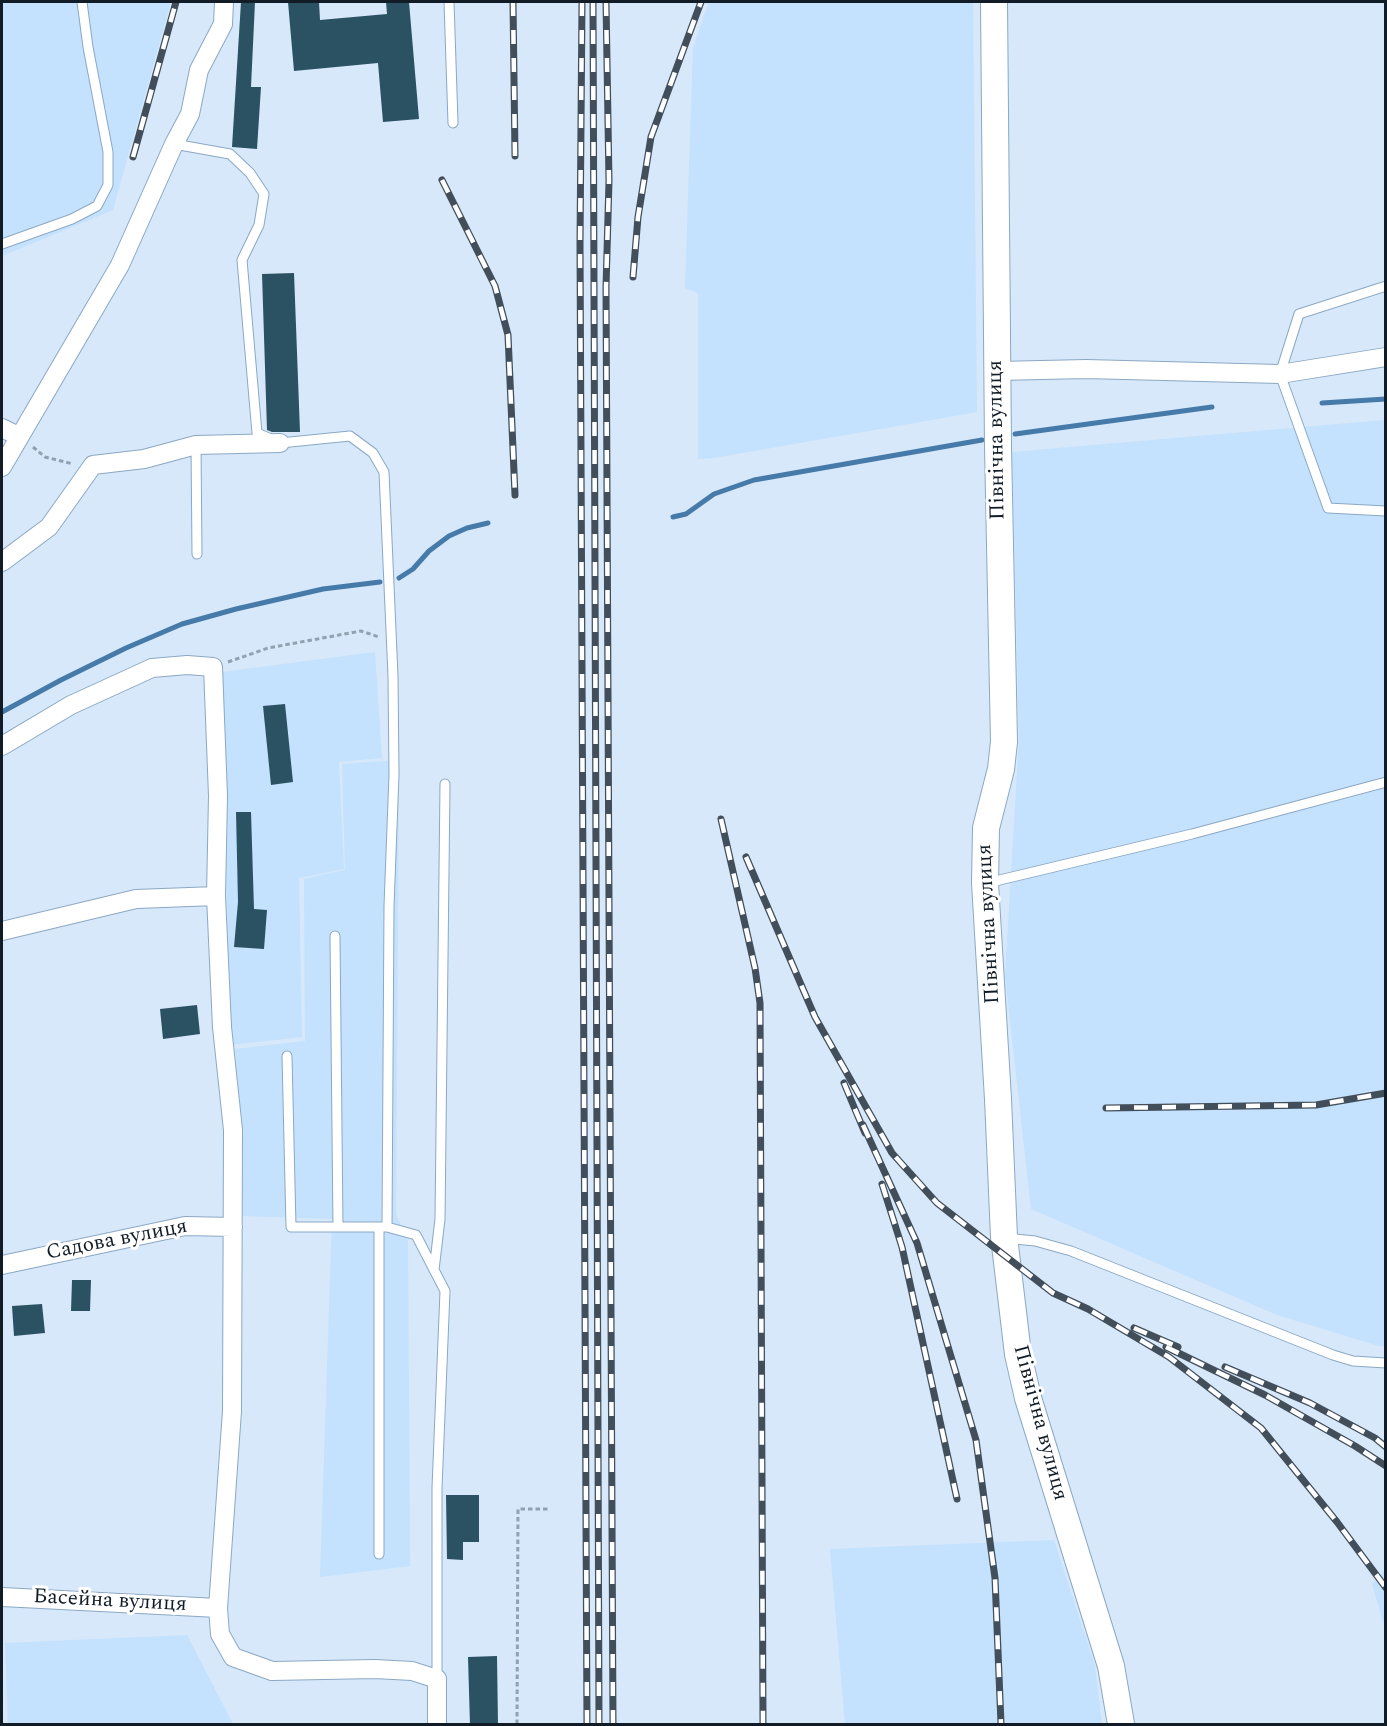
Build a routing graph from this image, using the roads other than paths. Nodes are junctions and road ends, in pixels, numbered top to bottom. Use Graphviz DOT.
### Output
graph roads {
  1 [pos="81,2"];
  2 [pos="224,2"];
  3 [pos="449,2"];
  4 [pos="994,2"];
  5 [pos="453,123"];
  6 [pos="174,144"];
  7 [pos="2,244"];
  8 [pos="1386,286"];
  9 [pos="1386,357"];
  10 [pos="997,371"];
  11 [pos="1280,374"];
  12 [pos="10,432"];
  13 [pos="280,443"];
  14 [pos="196,445"];
  15 [pos="2,467"];
  16 [pos="1386,511"];
  17 [pos="197,554"];
  18 [pos="2,562"];
  19 [pos="2,746"];
  20 [pos="1386,782"];
  21 [pos="445,784"];
  22 [pos="985,883"];
  23 [pos="216,896"];
  24 [pos="2,931"];
  25 [pos="335,936"];
  26 [pos="287,1056"];
  27 [pos="233,1227"];
  28 [pos="338,1227"];
  29 [pos="383,1227"];
  30 [pos="1004,1238"];
  31 [pos="2,1265"];
  32 [pos="434,1270"];
  33 [pos="1386,1363"];
  34 [pos="379,1554"];
  35 [pos="2,1597"];
  36 [pos="218,1608"];
  37 [pos="436,1679"];
  38 [pos="437,1725"];
  39 [pos="1121,1725"];
  1 -- 7 [label="lane"];
  2 -- 6 [label="street"];
  3 -- 5 [label="lane"];
  4 -- 10 [label="street, Північна вулиця"];
  6 -- 12 [label="street"];
  6 -- 13 [label="lane"];
  8 -- 11 [label="lane"];
  9 -- 11 [label="street"];
  10 -- 11 [label="street"];
  10 -- 22 [label="street, Північна вулиця"];
  11 -- 16 [label="lane"];
  12 -- 15 [label="street"];
  13 -- 14 [label="street"];
  13 -- 29 [label="lane"];
  14 -- 17 [label="lane"];
  14 -- 18 [label="street"];
  19 -- 23 [label="street"];
  20 -- 22 [label="lane"];
  21 -- 32 [label="lane"];
  22 -- 30 [label="street, Північна вулиця"];
  23 -- 24 [label="street"];
  23 -- 27 [label="street"];
  25 -- 28 [label="lane"];
  26 -- 28 [label="lane"];
  27 -- 31 [label="street, Садова вулиця"];
  27 -- 36 [label="street"];
  28 -- 29 [label="lane"];
  29 -- 32 [label="lane"];
  29 -- 34 [label="lane"];
  30 -- 33 [label="lane"];
  30 -- 39 [label="street, Північна вулиця"];
  32 -- 37 [label="lane"];
  35 -- 36 [label="street, Басейна вулиця"];
  36 -- 37 [label="street"];
  37 -- 38 [label="street"];
}
